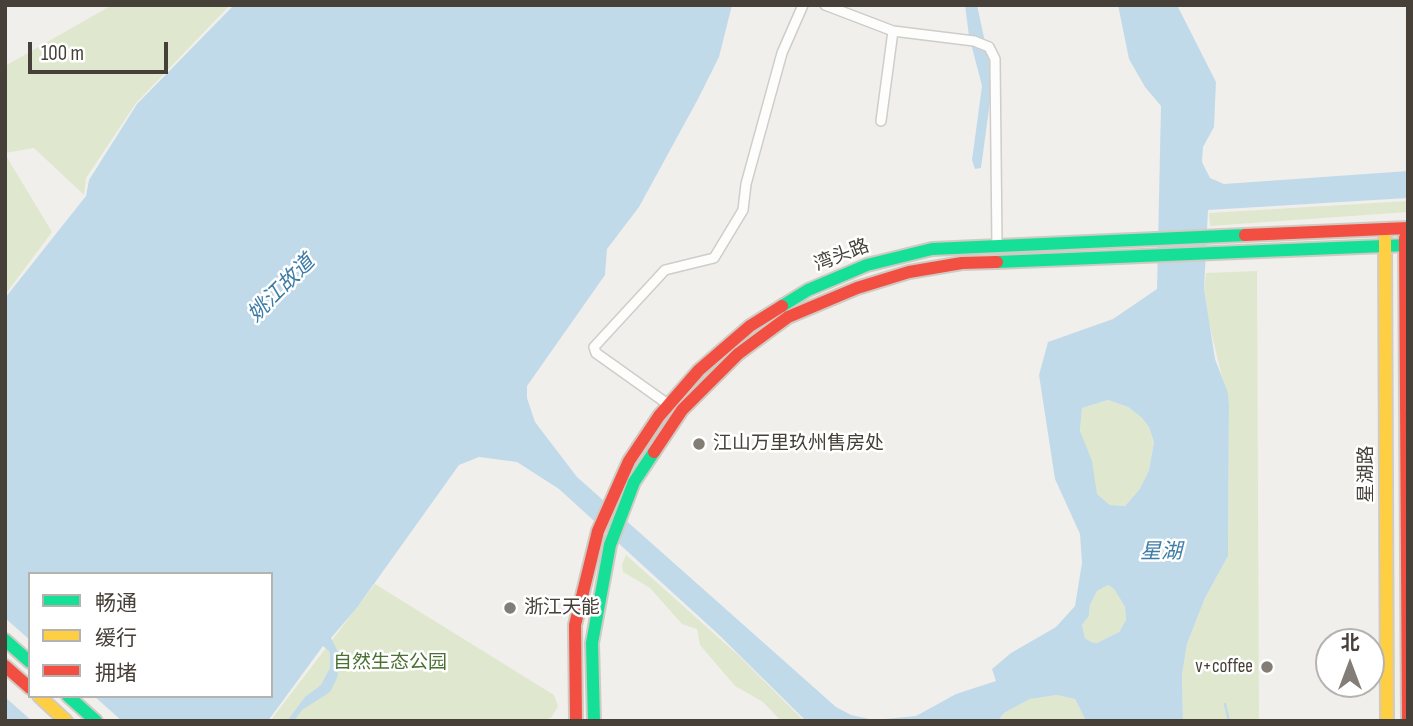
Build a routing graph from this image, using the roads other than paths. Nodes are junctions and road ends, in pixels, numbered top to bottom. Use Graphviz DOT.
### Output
graph roads {
  1 [pos="803,5"];
  2 [pos="825,5"];
  3 [pos="893,31"];
  4 [pos="881,121"];
  5 [pos="1385,228"];
  6 [pos="1406,228"];
  7 [pos="1385,245"];
  8 [pos="1406,245"];
  9 [pos="997,246"];
  10 [pos="1385,291"];
  11 [pos="1405,297"];
  12 [pos="669,405"];
  13 [pos="5,640"];
  14 [pos="28,660"];
  15 [pos="5,666"];
  16 [pos="28,686"];
  17 [pos="41,698"];
  18 [pos="70,698"];
  19 [pos="66,721"];
  20 [pos="96,721"];
  21 [pos="576,721"];
  22 [pos="594,721"];
  23 [pos="1387,721"];
  24 [pos="1408,721"];
  1 -- 12 [label="street"];
  2 -- 3 [label="street"];
  3 -- 4 [label="street"];
  3 -- 9 [label="street"];
  5 -- 6 [label="main road, 湾头路"];
  5 -- 7 [label="main road, 星湖路"];
  5 -- 9 [label="main road, 湾头路"];
  6 -- 8 [label="main road, 星湖路"];
  7 -- 8 [label="main road, 湾头路"];
  7 -- 10 [label="main road, 星湖路"];
  7 -- 22 [label="main road, 湾头路"];
  8 -- 11 [label="main road, 星湖路"];
  9 -- 12 [label="main road, 湾头路"];
  10 -- 11 [label="main road"];
  10 -- 23 [label="main road, 星湖路"];
  11 -- 24 [label="main road, 星湖路"];
  12 -- 21 [label="main road, 湾头路"];
  13 -- 14 [label="main road"];
  15 -- 16 [label="main road"];
  17 -- 19 [label="main road"];
  18 -- 20 [label="main road"];
}
